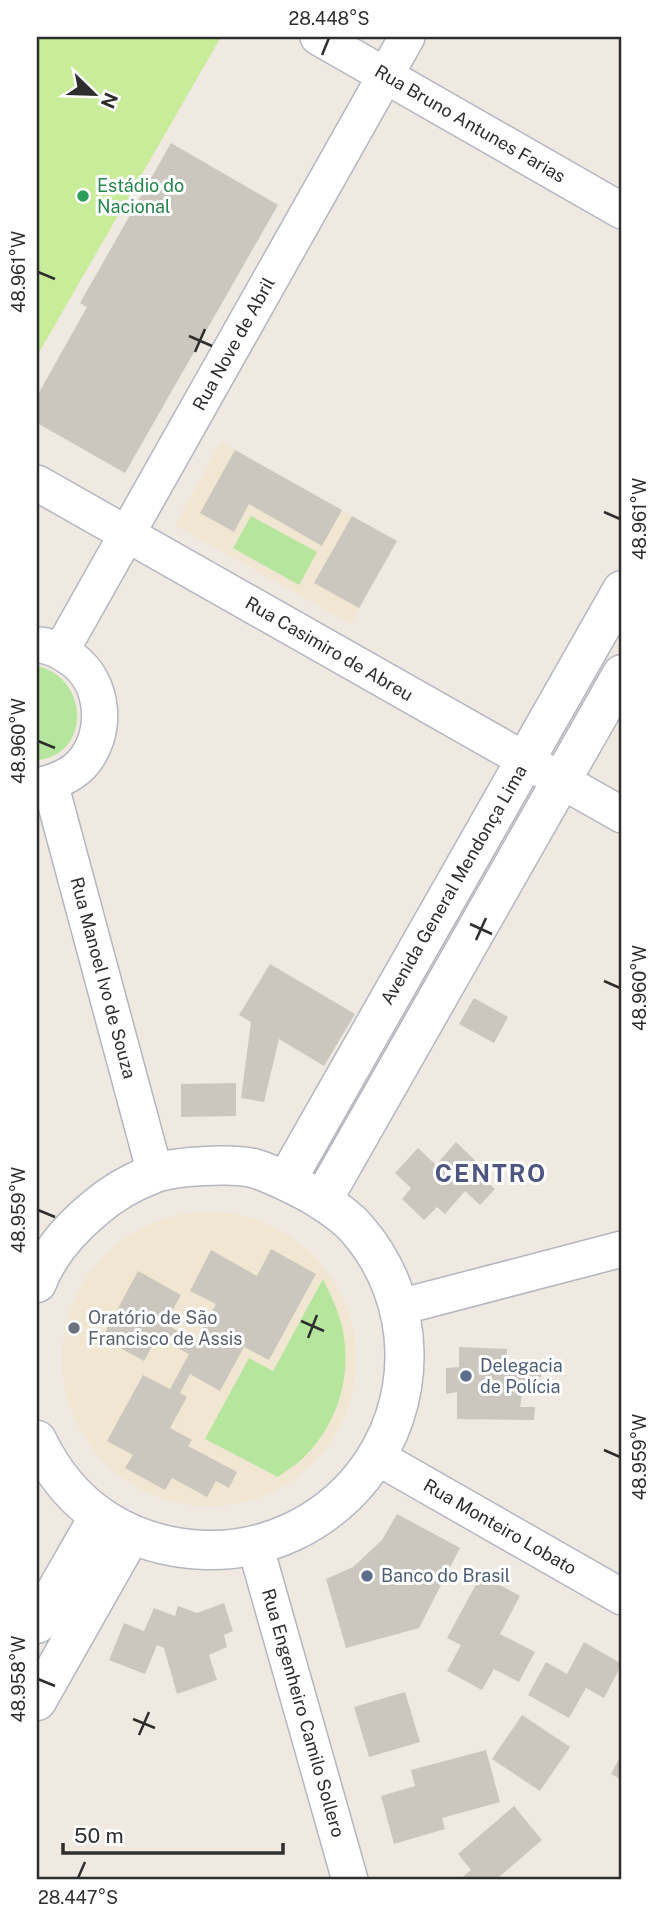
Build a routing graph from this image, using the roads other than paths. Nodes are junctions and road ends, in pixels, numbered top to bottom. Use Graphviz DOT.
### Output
graph roads {
  1 [pos="318,37"];
  2 [pos="407,37"];
  3 [pos="385,75"];
  4 [pos="622,211"];
  5 [pos="37,483"];
  6 [pos="127,534"];
  7 [pos="622,590"];
  8 [pos="49,648"];
  9 [pos="622,674"];
  10 [pos="525,760"];
  11 [pos="562,781"];
  12 [pos="43,784"];
  13 [pos="622,815"];
  14 [pos="155,1172"];
  15 [pos="286,1181"];
  16 [pos="322,1201"];
  17 [pos="622,1249"];
  18 [pos="38,1274"];
  19 [pos="400,1307"];
  20 [pos="37,1440"];
  21 [pos="377,1457"];
  22 [pos="99,1516"];
  23 [pos="131,1535"];
  24 [pos="255,1545"];
  25 [pos="622,1597"];
  26 [pos="37,1624"];
  27 [pos="37,1701"];
  28 [pos="350,1880"];
  1 -- 3 [label="street, Rua Bruno Antunes Farias"];
  2 -- 3 [label="street, Rua Nove de Abril"];
  3 -- 4 [label="street, Rua Bruno Antunes Farias"];
  3 -- 6 [label="street, Rua Nove de Abril"];
  5 -- 6 [label="street, Rua Casimiro de Abreu"];
  6 -- 8 [label="street, Rua Nove de Abril"];
  6 -- 10 [label="street, Rua Casimiro de Abreu"];
  7 -- 10 [label="street, Avenida General Mendonça Lima"];
  8 -- 12 [label="street"];
  9 -- 11 [label="street"];
  10 -- 11 [label="street, Rua Casimiro de Abreu"];
  10 -- 15 [label="street, Avenida General Mendonça Lima"];
  11 -- 13 [label="street, Rua Casimiro de Abreu"];
  11 -- 16 [label="street"];
  12 -- 14 [label="street, Rua Manoel Ivo de Souza"];
  14 -- 15 [label="street"];
  14 -- 18 [label="street"];
  15 -- 16 [label="street"];
  16 -- 19 [label="street"];
  17 -- 19 [label="street"];
  19 -- 21 [label="street"];
  20 -- 22 [label="street"];
  21 -- 24 [label="street"];
  21 -- 25 [label="street, Rua Monteiro Lobato"];
  22 -- 23 [label="street"];
  22 -- 26 [label="street"];
  23 -- 24 [label="street"];
  23 -- 27 [label="street"];
  24 -- 28 [label="street, Rua Engenheiro Camilo Sollero"];
}
